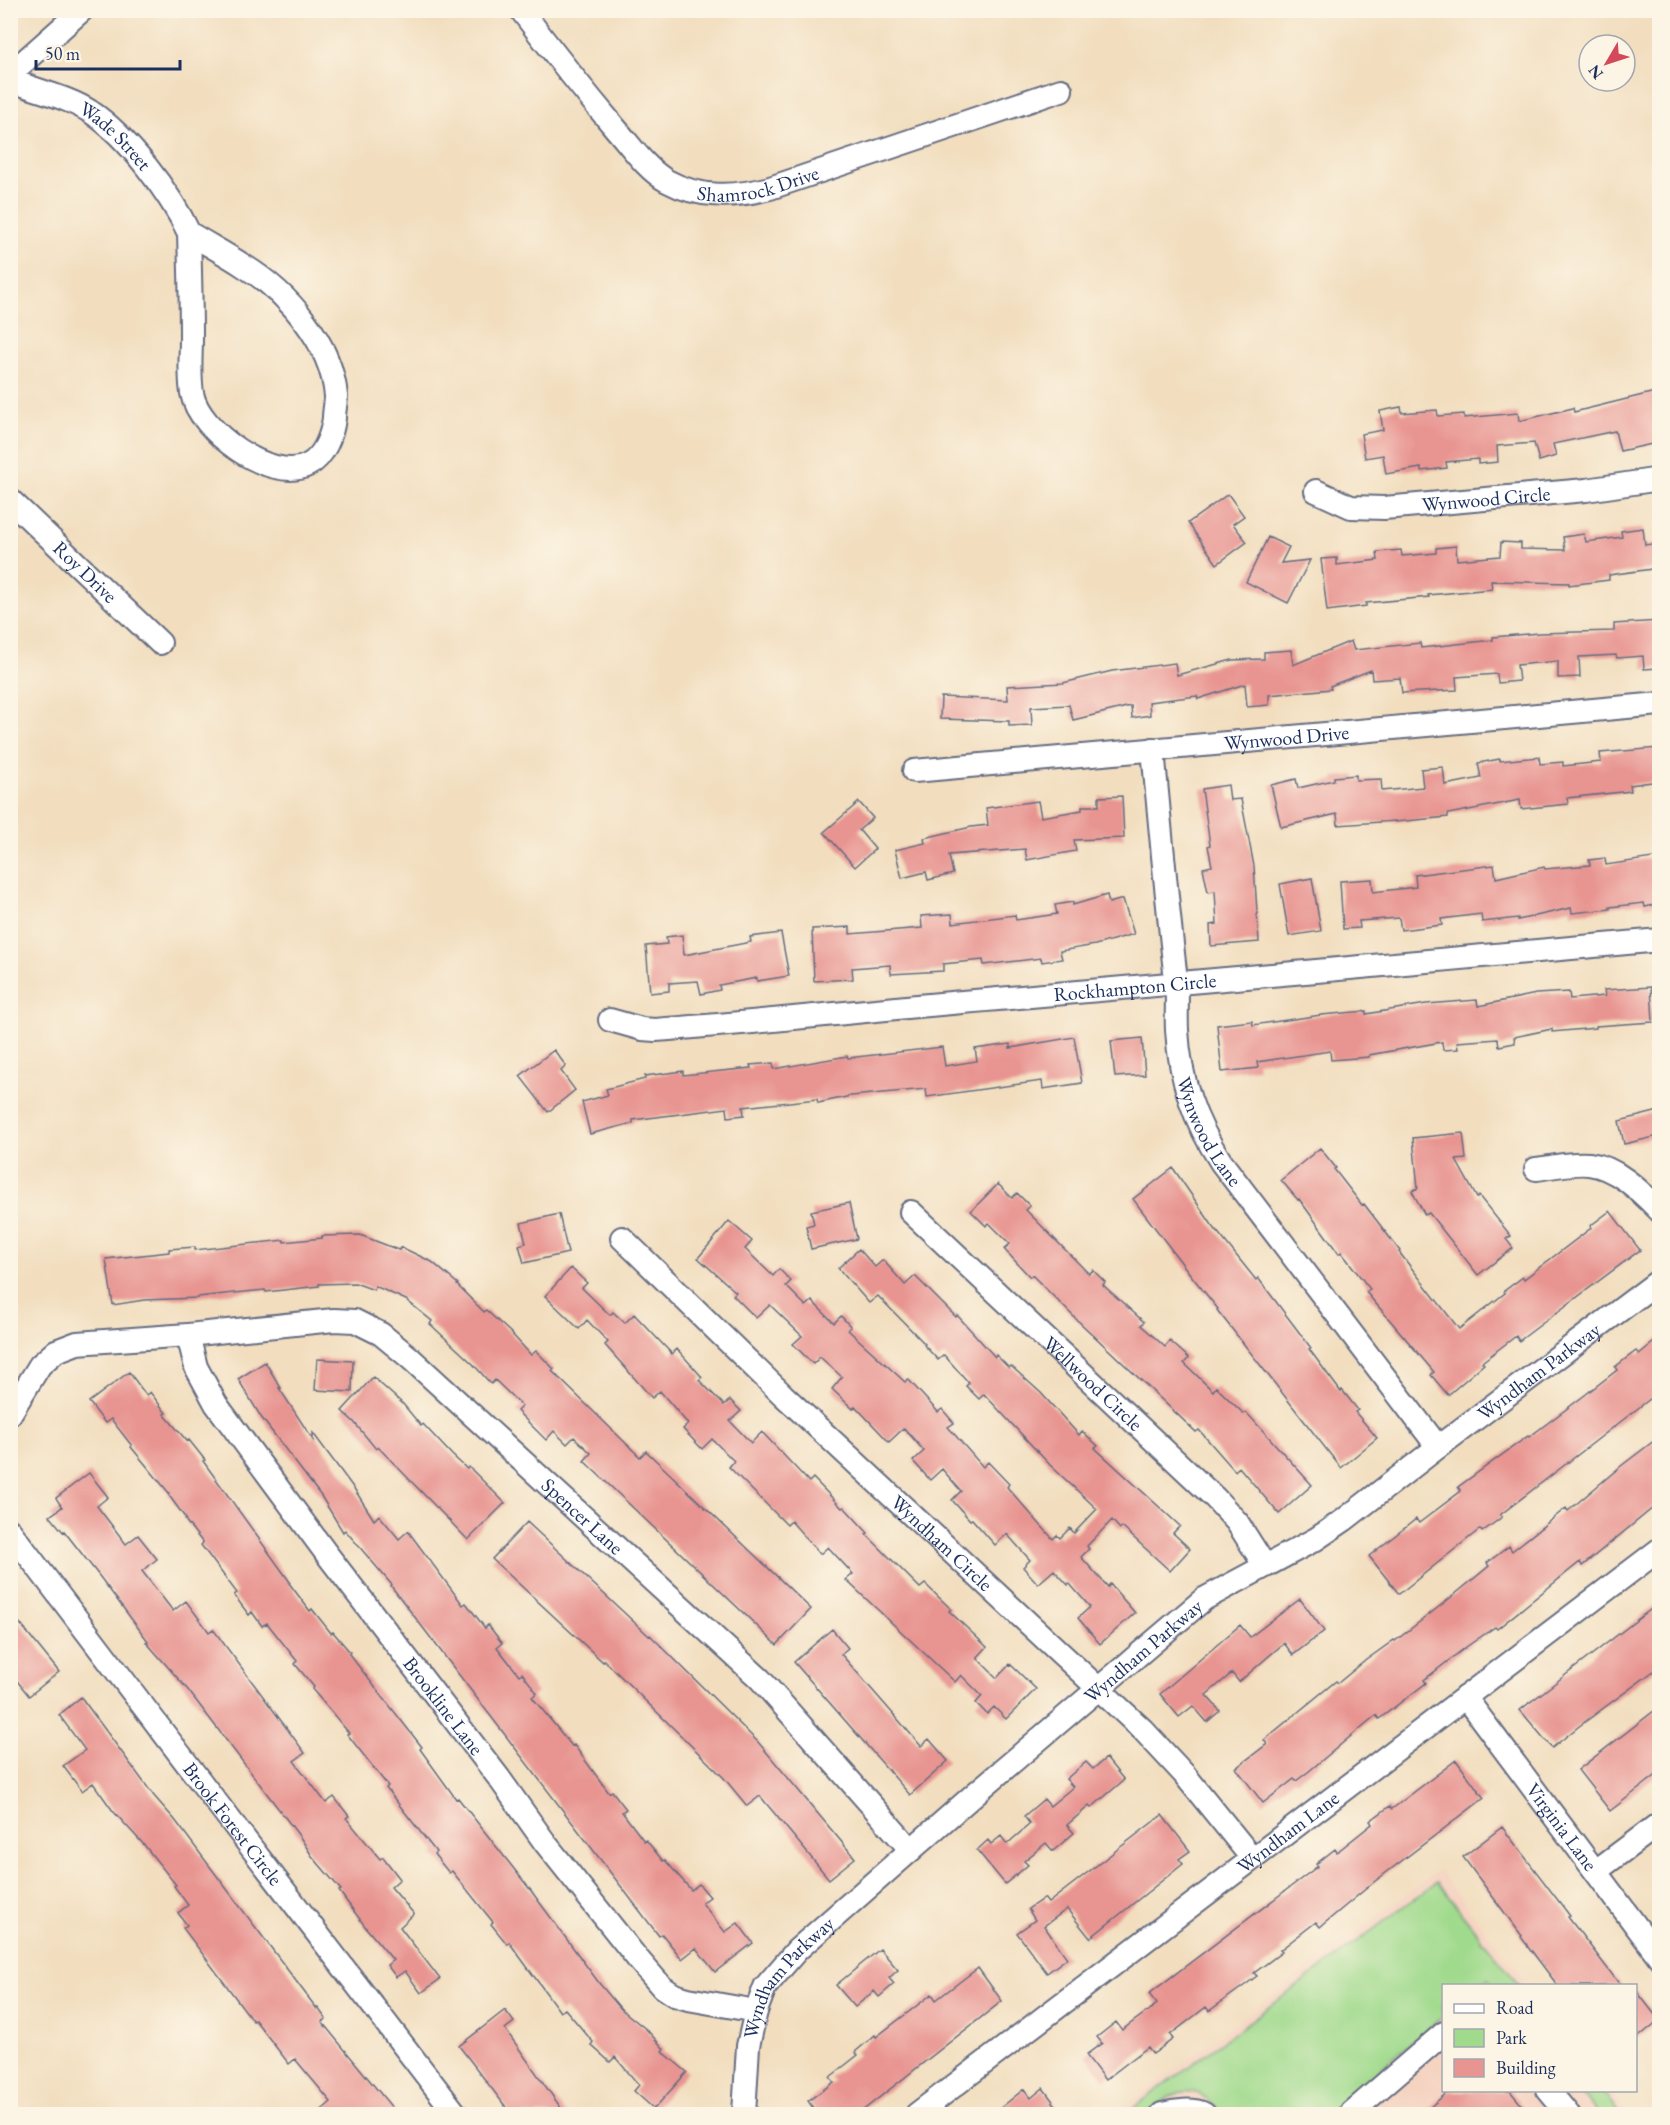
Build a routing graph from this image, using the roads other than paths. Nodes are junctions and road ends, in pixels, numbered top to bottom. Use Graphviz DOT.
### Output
graph roads {
  1 [pos="82,10"];
  2 [pos="521,10"];
  3 [pos="10,76"];
  4 [pos="1061,90"];
  5 [pos="189,233"];
  6 [pos="1659,479"];
  7 [pos="1316,491"];
  8 [pos="10,500"];
  9 [pos="160,643"];
  10 [pos="1659,704"];
  11 [pos="1153,749"];
  12 [pos="914,771"];
  13 [pos="1659,940"];
  14 [pos="1177,984"];
  15 [pos="610,1020"];
  16 [pos="1536,1169"];
  17 [pos="1659,1211"];
  18 [pos="910,1212"];
  19 [pos="622,1238"];
  20 [pos="1659,1280"];
  21 [pos="188,1335"];
  22 [pos="10,1414"];
  23 [pos="1438,1447"];
  24 [pos="10,1531"];
  25 [pos="1659,1549"];
  26 [pos="1265,1566"];
  27 [pos="1098,1689"];
  28 [pos="1465,1697"];
  29 [pos="1659,1822"];
  30 [pos="911,1850"];
  31 [pos="1252,1858"];
  32 [pos="1596,1871"];
  33 [pos="1659,1958"];
  34 [pos="756,2011"];
  35 [pos="1442,2034"];
  36 [pos="456,2115"];
  37 [pos="744,2115"];
  38 [pos="917,2115"];
  39 [pos="1162,2115"];
  40 [pos="1204,2115"];
  41 [pos="1350,2115"];
  1 -- 3 [label="street"];
  2 -- 4 [label="street, Shamrock Drive"];
  3 -- 5 [label="street, Wade Street"];
  5 -- 5 [label="street"];
  6 -- 7 [label="street, Wynwood Circle"];
  8 -- 9 [label="street, Roy Drive"];
  10 -- 11 [label="street, Wynwood Drive"];
  11 -- 12 [label="street, Wynwood Drive"];
  11 -- 14 [label="street, Wynwood Lane"];
  13 -- 14 [label="street, Rockhampton Circle"];
  14 -- 15 [label="street, Rockhampton Circle"];
  14 -- 23 [label="street, Wynwood Lane"];
  16 -- 17 [label="street"];
  18 -- 26 [label="street, Wellwood Circle"];
  19 -- 27 [label="street, Wyndham Circle"];
  20 -- 23 [label="street, Wyndham Parkway"];
  21 -- 22 [label="street"];
  21 -- 30 [label="street, Spencer Lane"];
  21 -- 34 [label="street, Brookline Lane"];
  23 -- 26 [label="street, Wyndham Parkway"];
  24 -- 36 [label="street, Brook Forest Circle"];
  25 -- 28 [label="street, Wyndham Lane"];
  26 -- 27 [label="street, Wyndham Parkway"];
  27 -- 30 [label="street, Wyndham Parkway"];
  27 -- 31 [label="street, Wyndham Circle"];
  28 -- 31 [label="street, Wyndham Lane"];
  28 -- 32 [label="street, Virginia Lane"];
  29 -- 32 [label="street"];
  30 -- 34 [label="street, Wyndham Parkway"];
  31 -- 38 [label="street, Wyndham Lane"];
  32 -- 33 [label="street, Virginia Lane"];
  34 -- 37 [label="street, Wyndham Parkway"];
  35 -- 41 [label="street"];
  39 -- 40 [label="street"];
}
